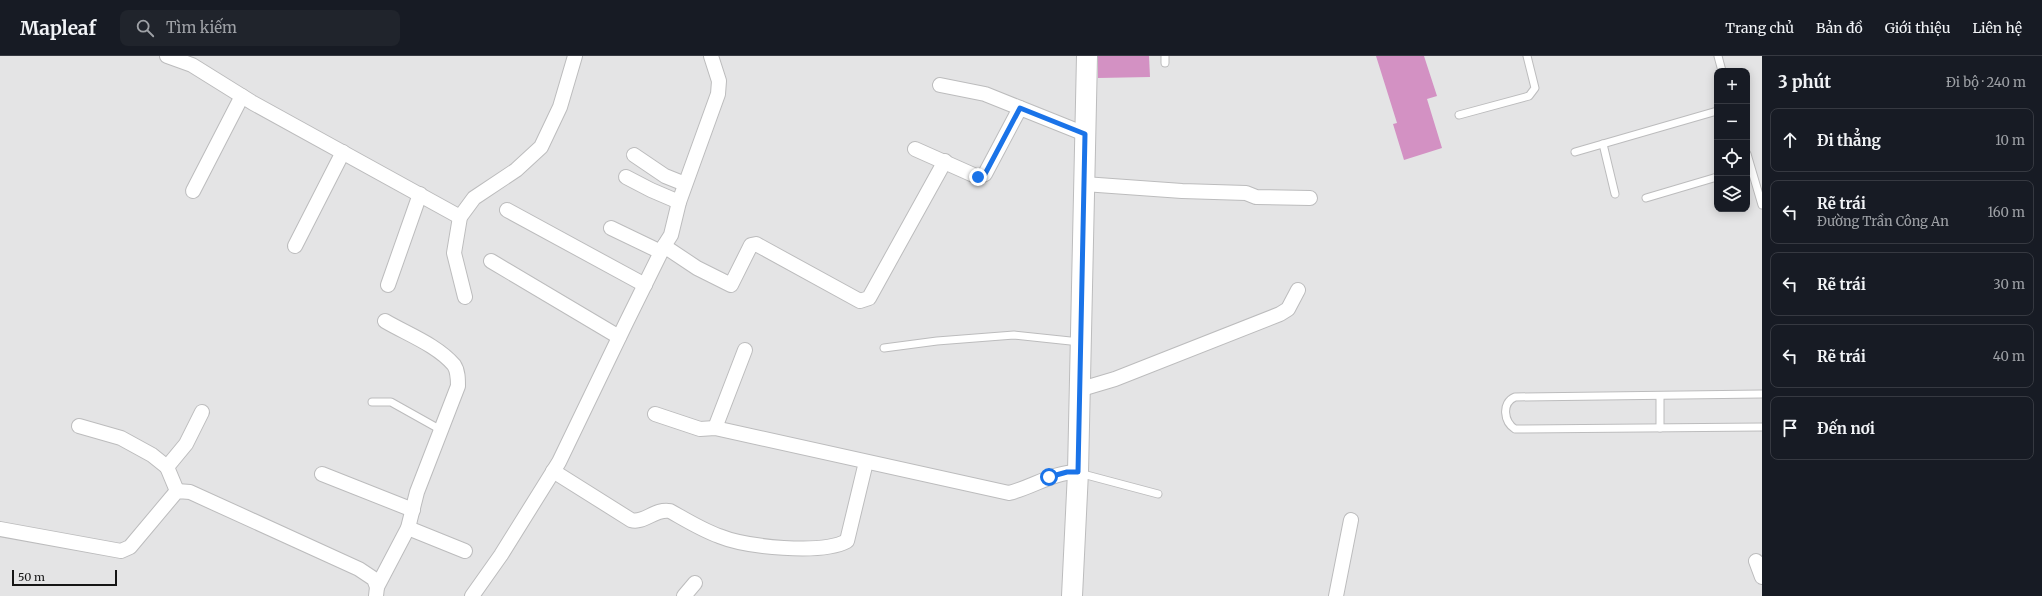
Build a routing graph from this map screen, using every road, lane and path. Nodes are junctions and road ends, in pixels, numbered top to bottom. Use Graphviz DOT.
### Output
graph roads {
  1 [pos="167,56"];
  2 [pos="575,56"];
  3 [pos="711,56"];
  4 [pos="1087,56"];
  5 [pos="1527,56"];
  6 [pos="1718,56"];
  7 [pos="1721,68"];
  8 [pos="940,85"];
  9 [pos="242,96"];
  10 [pos="1020,108"];
  11 [pos="1714,112"];
  12 [pos="1459,115"];
  13 [pos="1085,134"];
  14 [pos="1603,144"];
  15 [pos="915,149"];
  16 [pos="343,152"];
  17 [pos="1575,152"];
  18 [pos="634,155"];
  19 [pos="945,161"];
  20 [pos="1750,171"];
  21 [pos="626,177"];
  22 [pos="1714,178"];
  23 [pos="685,184"];
  24 [pos="1084,184"];
  25 [pos="193,191"];
  26 [pos="420,194"];
  27 [pos="1615,194"];
  28 [pos="1310,198"];
  29 [pos="1646,198"];
  30 [pos="679,202"];
  31 [pos="1762,202"];
  32 [pos="507,210"];
  33 [pos="460,216"];
  34 [pos="611,228"];
  35 [pos="295,246"];
  36 [pos="663,249"];
  37 [pos="491,261"];
  38 [pos="388,285"];
  39 [pos="645,285"];
  40 [pos="1298,290"];
  41 [pos="465,297"];
  42 [pos="385,321"];
  43 [pos="619,337"];
  44 [pos="1080,342"];
  45 [pos="884,348"];
  46 [pos="745,350"];
  47 [pos="1078,390"];
  48 [pos="1762,394"];
  49 [pos="1660,396"];
  50 [pos="372,402"];
  51 [pos="202,412"];
  52 [pos="655,414"];
  53 [pos="80,426"];
  54 [pos="1762,427"];
  55 [pos="715,428"];
  56 [pos="1660,428"];
  57 [pos="441,430"];
  58 [pos="866,462"];
  59 [pos="167,467"];
  60 [pos="553,471"];
  61 [pos="1078,472"];
  62 [pos="322,474"];
  63 [pos="177,492"];
  64 [pos="1158,494"];
  65 [pos="413,510"];
  66 [pos="1351,520"];
  67 [pos="408,528"];
  68 [pos="0,529"];
  69 [pos="465,551"];
  70 [pos="1756,561"];
  71 [pos="1762,576"];
  72 [pos="695,583"];
  73 [pos="376,592"];
  74 [pos="472,596"];
  75 [pos="684,596"];
  76 [pos="1072,596"];
  77 [pos="1336,596"];
  1 -- 9 [label="street"];
  2 -- 33 [label="street"];
  3 -- 23 [label="street"];
  4 -- 13 [label="main road"];
  5 -- 12 [label="lane"];
  6 -- 7 [label="lane"];
  8 -- 10 [label="street"];
  9 -- 16 [label="street"];
  9 -- 25 [label="street"];
  10 -- 13 [label="street"];
  10 -- 19 [label="street"];
  11 -- 14 [label="lane"];
  13 -- 24 [label="main road"];
  14 -- 17 [label="lane"];
  14 -- 27 [label="lane"];
  15 -- 19 [label="street"];
  16 -- 26 [label="street"];
  16 -- 35 [label="street"];
  18 -- 23 [label="street"];
  19 -- 36 [label="street"];
  20 -- 31 [label="lane"];
  21 -- 30 [label="street"];
  22 -- 29 [label="lane"];
  23 -- 30 [label="street"];
  24 -- 28 [label="street"];
  24 -- 44 [label="main road"];
  26 -- 33 [label="street"];
  26 -- 38 [label="street"];
  30 -- 36 [label="street"];
  32 -- 39 [label="street"];
  33 -- 41 [label="street"];
  34 -- 36 [label="street"];
  36 -- 39 [label="street"];
  37 -- 43 [label="street"];
  39 -- 43 [label="street"];
  40 -- 47 [label="street"];
  42 -- 57 [label="street"];
  43 -- 60 [label="street"];
  44 -- 45 [label="lane"];
  44 -- 47 [label="main road"];
  46 -- 55 [label="street"];
  47 -- 61 [label="main road"];
  48 -- 49 [label="lane"];
  49 -- 56 [label="lane"];
  49 -- 56 [label="lane"];
  50 -- 57 [label="lane"];
  51 -- 59 [label="street"];
  52 -- 55 [label="street"];
  53 -- 59 [label="street"];
  54 -- 56 [label="lane"];
  55 -- 58 [label="street"];
  57 -- 65 [label="street"];
  58 -- 60 [label="street"];
  58 -- 61 [label="street"];
  59 -- 63 [label="street"];
  60 -- 74 [label="street"];
  61 -- 64 [label="lane"];
  61 -- 76 [label="main road"];
  62 -- 65 [label="street"];
  63 -- 68 [label="street"];
  63 -- 73 [label="street"];
  65 -- 67 [label="street"];
  66 -- 77 [label="street"];
  67 -- 69 [label="street"];
  67 -- 73 [label="street"];
  70 -- 71 [label="street"];
  72 -- 75 [label="street"];
}
